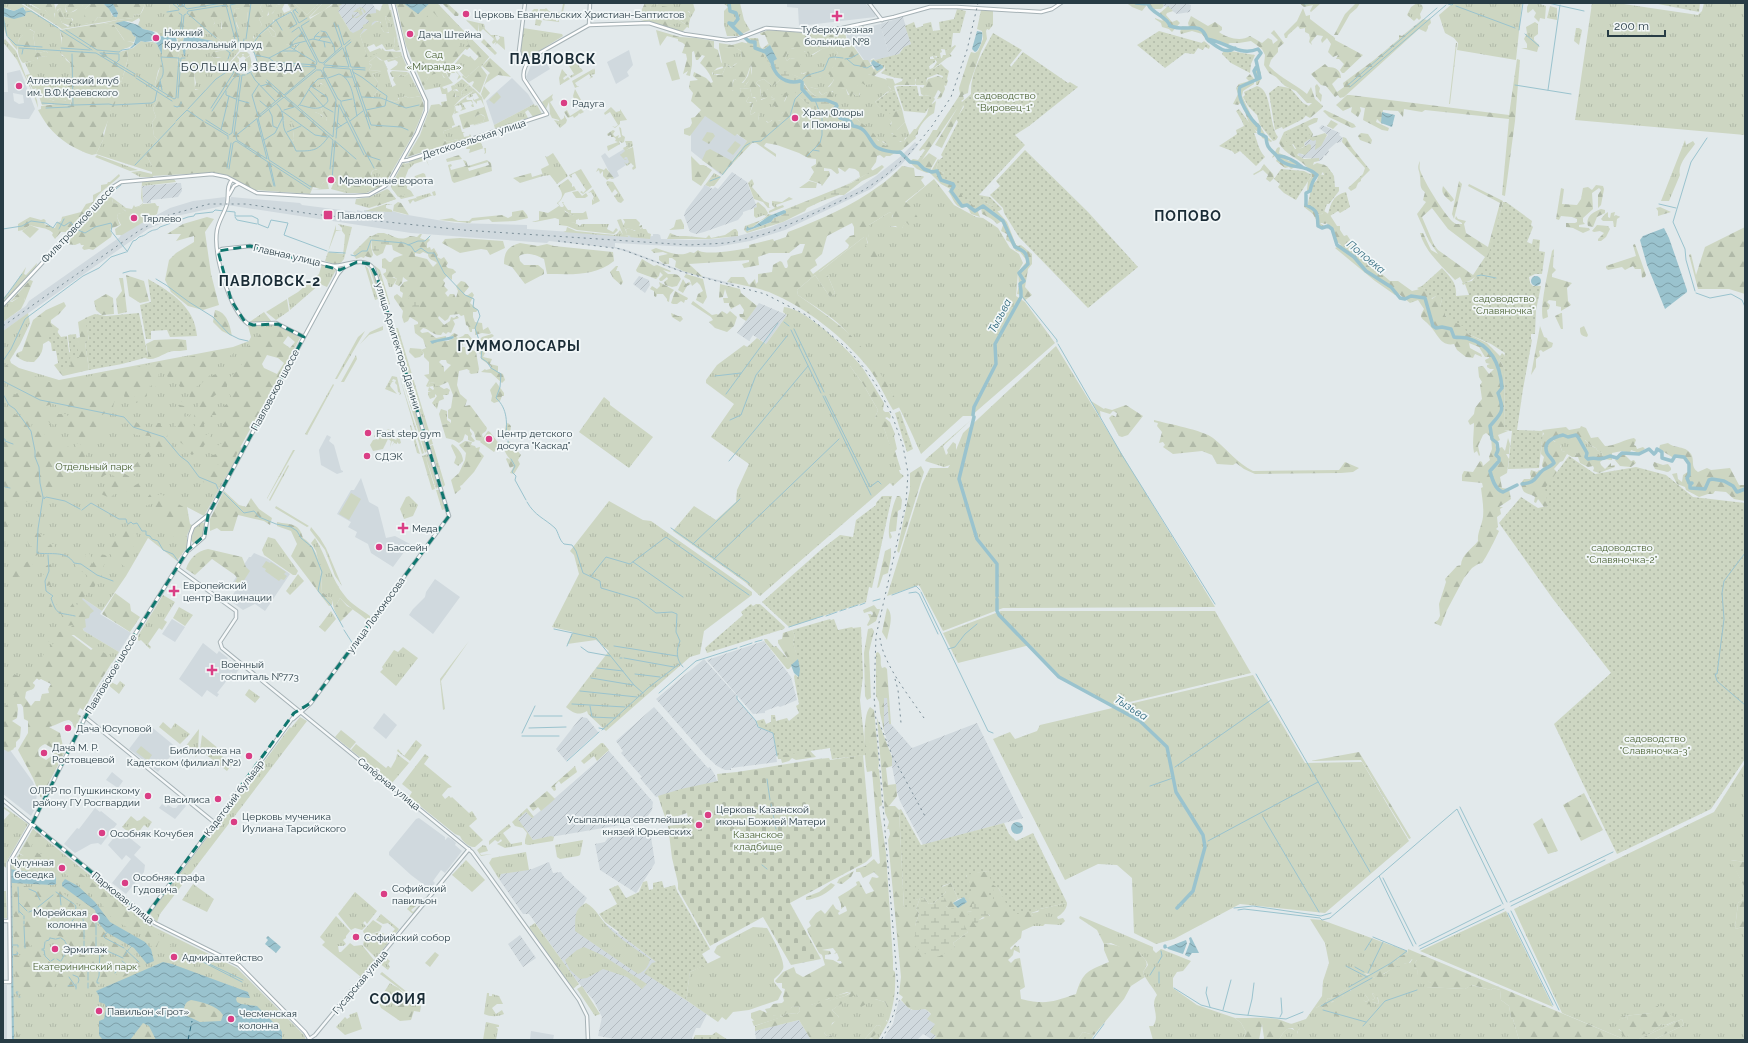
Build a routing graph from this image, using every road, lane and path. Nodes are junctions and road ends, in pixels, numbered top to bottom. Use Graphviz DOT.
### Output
graph roads {
  1 [pos="393,3"];
  2 [pos="525,3"];
  3 [pos="590,3"];
  4 [pos="869,3"];
  5 [pos="1061,3"];
  6 [pos="882,20"];
  7 [pos="589,25"];
  8 [pos="527,64"];
  9 [pos="401,161"];
  10 [pos="227,178"];
  11 [pos="233,180"];
  12 [pos="229,184"];
  13 [pos="240,184"];
  14 [pos="234,186"];
  15 [pos="229,196"];
  16 [pos="217,245"];
  17 [pos="222,249"];
  18 [pos="218,251"];
  19 [pos="351,264"];
  20 [pos="334,266"];
  21 [pos="338,274"];
  22 [pos="3,305"];
  23 [pos="304,338"];
  24 [pos="208,515"];
  25 [pos="450,516"];
  26 [pos="201,521"];
  27 [pos="207,523"];
  28 [pos="190,541"];
  29 [pos="196,544"];
  30 [pos="188,550"];
  31 [pos="177,568"];
  32 [pos="300,712"];
  33 [pos="85,717"];
  34 [pos="3,800"];
  35 [pos="215,823"];
  36 [pos="32,824"];
  37 [pos="469,849"];
  38 [pos="146,916"];
  39 [pos="3,921"];
  40 [pos="9,921"];
  41 [pos="3,982"];
  42 [pos="309,1039"];
  43 [pos="588,1040"];
  1 -- 9 [label="main road, Фильтровское шоссе"];
  2 -- 8 [label="street"];
  3 -- 7 [label="street"];
  4 -- 6 [label="street"];
  5 -- 6 [label="main road"];
  6 -- 7 [label="main road"];
  7 -- 8 [label="main road"];
  8 -- 9 [label="main road, Детскосельская улица"];
  9 -- 13 [label="main road, Фильтровское шоссе"];
  10 -- 11 [label="main road, Фильтровское шоссе"];
  10 -- 12 [label="main road"];
  10 -- 22 [label="main road, Фильтровское шоссе"];
  11 -- 12 [label="main road"];
  11 -- 13 [label="main road, Фильтровское шоссе"];
  11 -- 14 [label="main road"];
  12 -- 15 [label="main road"];
  13 -- 14 [label="main road"];
  14 -- 15 [label="main road"];
  15 -- 16 [label="main road"];
  16 -- 17 [label="main road"];
  16 -- 18 [label="main road"];
  17 -- 18 [label="main road"];
  17 -- 20 [label="main road, Главная улица"];
  18 -- 23 [label="main road"];
  19 -- 20 [label="street, улица Архитектора Данини"];
  19 -- 21 [label="street"];
  19 -- 25 [label="street, улица Архитектора Данини"];
  20 -- 21 [label="main road"];
  21 -- 23 [label="main road, Павловское шоссе"];
  23 -- 24 [label="main road, Павловское шоссе"];
  24 -- 26 [label="main road, Павловское шоссе"];
  24 -- 27 [label="main road, Павловское шоссе"];
  25 -- 32 [label="street, улица Ломоносова"];
  26 -- 27 [label="main road"];
  26 -- 28 [label="main road, Павловское шоссе"];
  27 -- 29 [label="main road, Павловское шоссе"];
  28 -- 29 [label="main road"];
  28 -- 30 [label="main road, Павловское шоссе"];
  29 -- 30 [label="main road, Павловское шоссе"];
  30 -- 31 [label="main road, Павловское шоссе"];
  31 -- 32 [label="street, Сапёрная улица"];
  31 -- 33 [label="main road, Павловское шоссе"];
  32 -- 35 [label="street, Кадетский бульвар"];
  32 -- 37 [label="street, Сапёрная улица"];
  33 -- 35 [label="street"];
  33 -- 36 [label="main road, Павловское шоссе"];
  34 -- 36 [label="street"];
  35 -- 38 [label="street, Кадетский бульвар"];
  36 -- 38 [label="main road, Парковая улица"];
  36 -- 40 [label="main road, Павловское шоссе"];
  37 -- 42 [label="street, Гусарская улица"];
  37 -- 43 [label="street, Сапёрная улица"];
  38 -- 42 [label="main road, Парковая улица"];
  39 -- 40 [label="main road"];
  40 -- 41 [label="main road"];
}
